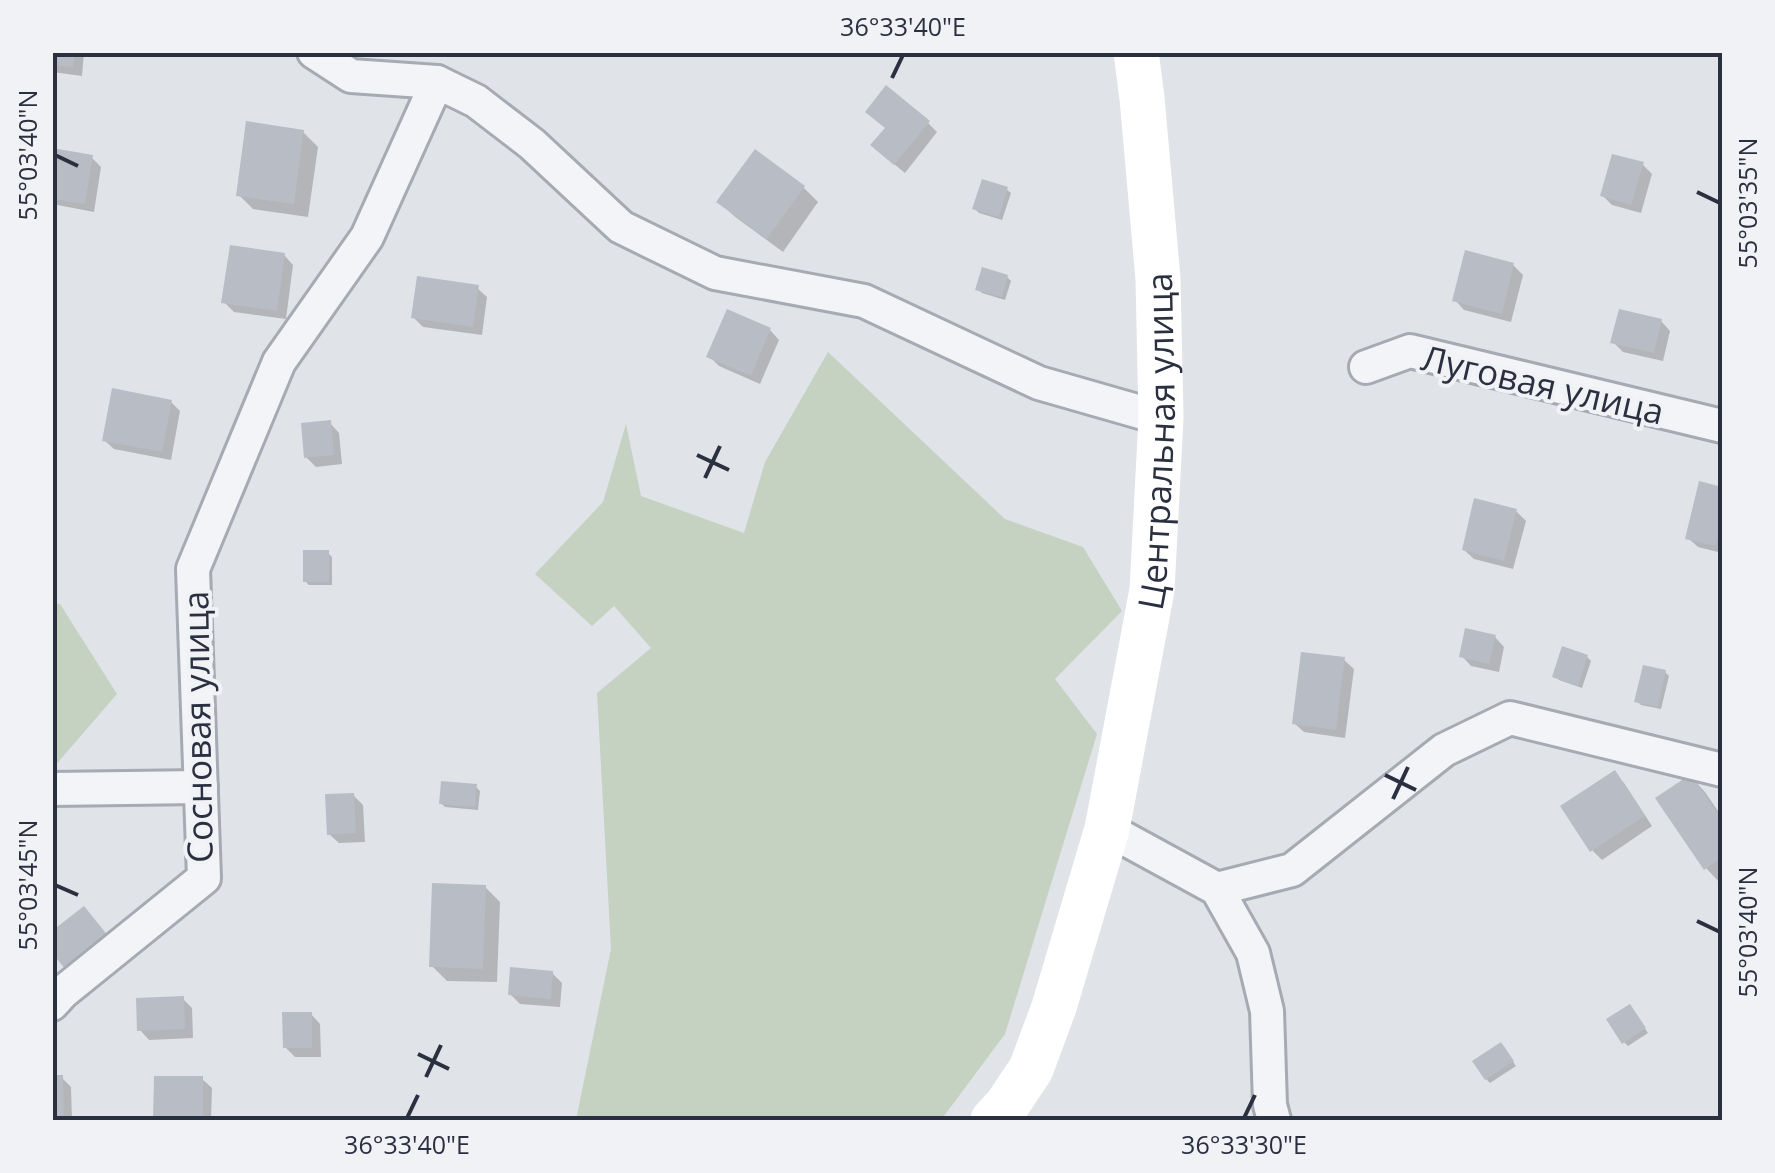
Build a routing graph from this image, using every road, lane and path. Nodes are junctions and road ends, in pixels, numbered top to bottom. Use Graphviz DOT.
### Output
graph roads {
  1 [pos="314,52"];
  2 [pos="1136,52"];
  3 [pos="437,82"];
  4 [pos="1366,367"];
  5 [pos="1160,418"];
  6 [pos="1722,426"];
  7 [pos="1722,770"];
  8 [pos="200,787"];
  9 [pos="52,789"];
  10 [pos="1107,829"];
  11 [pos="1217,889"];
  12 [pos="52,1004"];
  13 [pos="1268,1115"];
  14 [pos="993,1120"];
  1 -- 3 [label="street"];
  2 -- 5 [label="street, Центральная улица"];
  3 -- 5 [label="street"];
  3 -- 8 [label="street, Сосновая улица"];
  4 -- 6 [label="street, Луговая улица"];
  5 -- 10 [label="street, Центральная улица"];
  7 -- 11 [label="street"];
  8 -- 9 [label="street"];
  8 -- 12 [label="street, Сосновая улица"];
  10 -- 11 [label="street"];
  10 -- 14 [label="street, Центральная улица"];
  11 -- 13 [label="street"];
}
